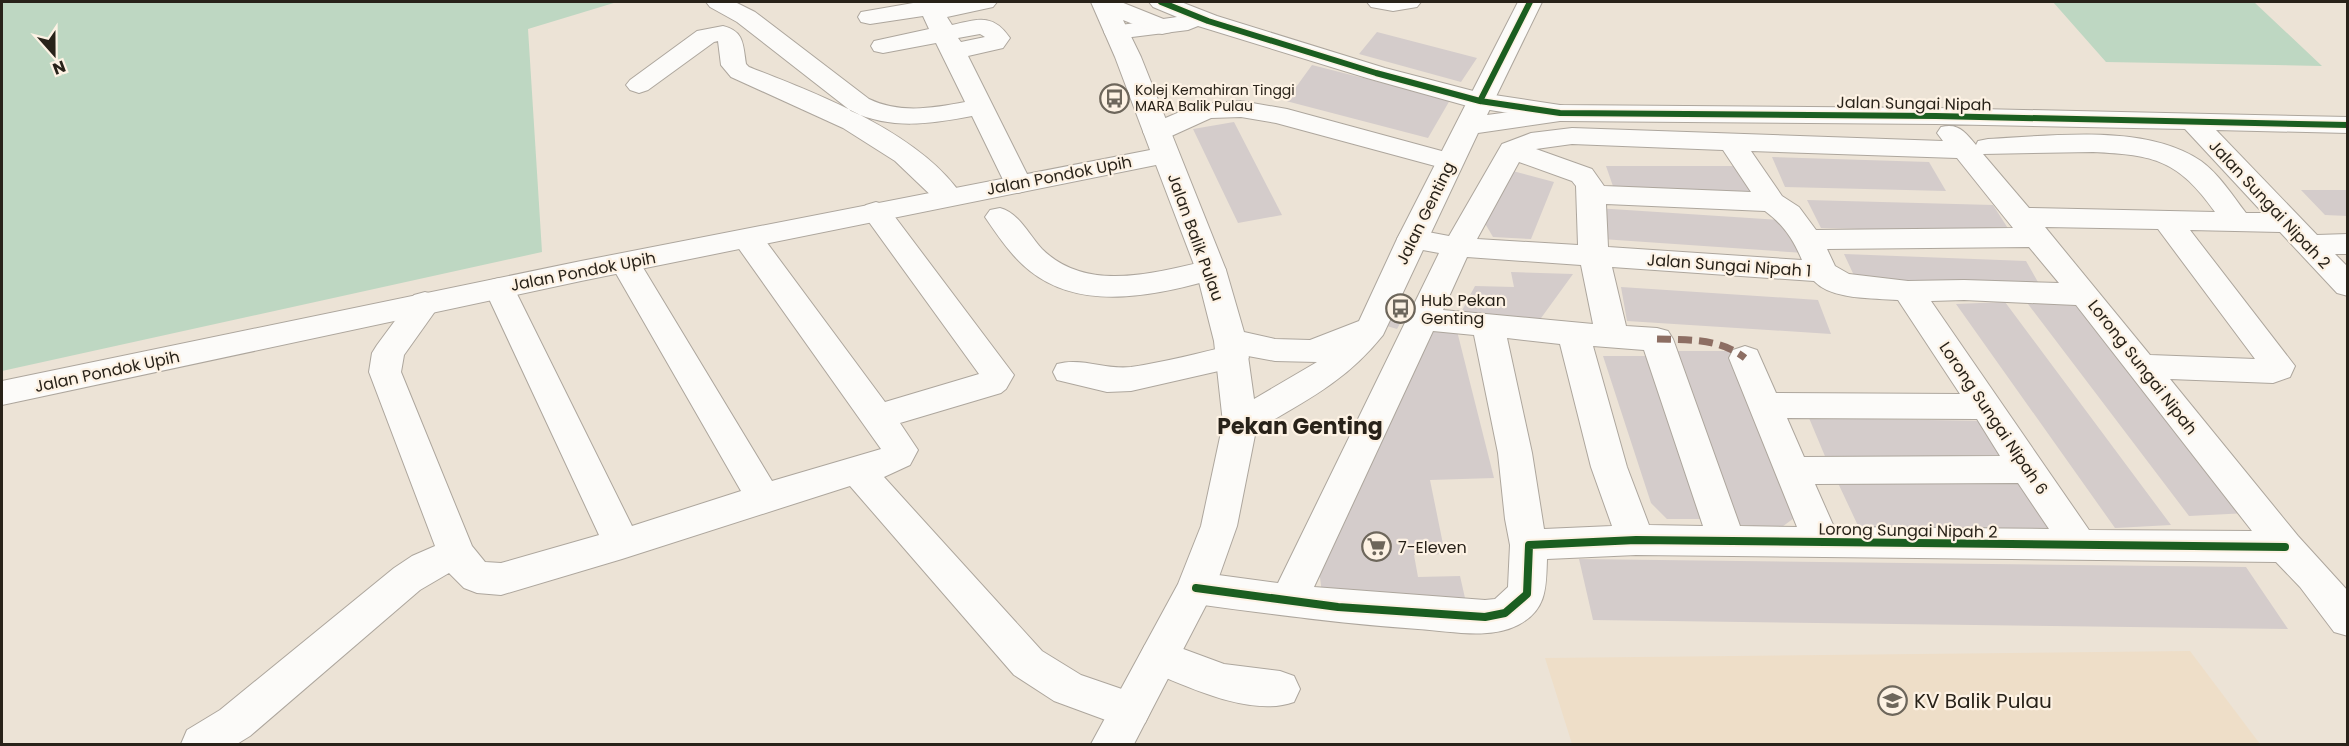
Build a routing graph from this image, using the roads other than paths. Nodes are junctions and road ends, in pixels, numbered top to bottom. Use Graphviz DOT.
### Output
graph roads {
  1 [pos="718,2"];
  2 [pos="985,2"];
  3 [pos="1103,2"];
  4 [pos="1161,2"];
  5 [pos="1379,2"];
  6 [pos="1409,2"];
  7 [pos="1530,2"];
  8 [pos="900,7"];
  9 [pos="1208,13"];
  10 [pos="870,17"];
  11 [pos="1168,26"];
  12 [pos="941,27"];
  13 [pos="1122,45"];
  14 [pos="883,46"];
  15 [pos="915,62"];
  16 [pos="639,85"];
  17 [pos="1480,101"];
  18 [pos="981,107"];
  19 [pos="1560,114"];
  20 [pos="1936,116"];
  21 [pos="2066,120"];
  22 [pos="2193,122"];
  23 [pos="2348,125"];
  24 [pos="1467,127"];
  25 [pos="1730,140"];
  26 [pos="1161,143"];
  27 [pos="2084,144"];
  28 [pos="1976,149"];
  29 [pos="1512,150"];
  30 [pos="1450,162"];
  31 [pos="1018,184"];
  32 [pos="1591,194"];
  33 [pos="949,197"];
  34 [pos="1772,202"];
  35 [pos="876,211"];
  36 [pos="1000,217"];
  37 [pos="2166,220"];
  38 [pos="2238,222"];
  39 [pos="2288,223"];
  40 [pos="2027,227"];
  41 [pos="1412,238"];
  42 [pos="748,239"];
  43 [pos="1808,240"];
  44 [pos="2348,244"];
  45 [pos="2308,245"];
  46 [pos="1457,247"];
  47 [pos="1594,256"];
  48 [pos="625,263"];
  49 [pos="1211,270"];
  50 [pos="1822,271"];
  51 [pos="2348,286"];
  52 [pos="499,288"];
  53 [pos="1908,291"];
  54 [pos="2085,295"];
  55 [pos="425,303"];
  56 [pos="1423,319"];
  57 [pos="1372,327"];
  58 [pos="1488,327"];
  59 [pos="1573,334"];
  60 [pos="1612,336"];
  61 [pos="1232,349"];
  62 [pos="1745,358"];
  63 [pos="2142,366"];
  64 [pos="1069,372"];
  65 [pos="7,396"];
  66 [pos="1765,405"];
  67 [pos="1986,407"];
  68 [pos="877,417"];
  69 [pos="1240,423"];
  70 [pos="2028,469"];
  71 [pos="857,470"];
  72 [pos="1792,471"];
  73 [pos="763,498"];
  74 [pos="1636,540"];
  75 [pos="1727,541"];
  76 [pos="1821,541"];
  77 [pos="622,544"];
  78 [pos="1529,544"];
  79 [pos="2080,546"];
  80 [pos="2285,547"];
  81 [pos="456,553"];
  82 [pos="2330,580"];
  83 [pos="1196,588"];
  84 [pos="1288,601"];
  85 [pos="2348,620"];
  86 [pos="1159,657"];
  87 [pos="1280,689"];
  88 [pos="1121,727"];
  89 [pos="202,744"];
  1 -- 18 [label="street"];
  2 -- 12 [label="street"];
  3 -- 11 [label="street"];
  3 -- 13 [label="street, Jalan Balik Pulau"];
  4 -- 9 [label="street, Jalan Sungai Nipah"];
  5 -- 6 [label="street"];
  7 -- 17 [label="street, Jalan Genting"];
  8 -- 10 [label="street"];
  8 -- 12 [label="street"];
  9 -- 11 [label="street"];
  9 -- 17 [label="street, Jalan Sungai Nipah"];
  11 -- 13 [label="street"];
  12 -- 14 [label="street"];
  12 -- 15 [label="street"];
  12 -- 18 [label="street"];
  13 -- 26 [label="street, Jalan Balik Pulau"];
  16 -- 33 [label="street"];
  17 -- 19 [label="street, Jalan Sungai Nipah"];
  17 -- 24 [label="street, Jalan Genting"];
  18 -- 31 [label="street"];
  19 -- 20 [label="street, Jalan Sungai Nipah"];
  19 -- 24 [label="street"];
  20 -- 21 [label="street, Jalan Sungai Nipah"];
  20 -- 28 [label="street, Lorong Sungai Nipah"];
  21 -- 22 [label="street, Jalan Sungai Nipah"];
  21 -- 27 [label="street"];
  22 -- 23 [label="street, Jalan Sungai Nipah"];
  22 -- 39 [label="street, Jalan Sungai Nipah 2"];
  24 -- 30 [label="street, Jalan Genting"];
  25 -- 28 [label="street"];
  25 -- 29 [label="street"];
  25 -- 34 [label="street"];
  26 -- 30 [label="street, Jalan Pondok Upih"];
  26 -- 31 [label="street, Jalan Pondok Upih"];
  26 -- 49 [label="street, Jalan Balik Pulau"];
  27 -- 28 [label="street"];
  27 -- 38 [label="street"];
  28 -- 40 [label="street, Lorong Sungai Nipah"];
  29 -- 32 [label="street"];
  29 -- 46 [label="street"];
  30 -- 41 [label="street, Jalan Genting"];
  31 -- 33 [label="street, Jalan Pondok Upih"];
  32 -- 34 [label="street"];
  32 -- 47 [label="street"];
  33 -- 35 [label="street, Jalan Pondok Upih"];
  34 -- 43 [label="street"];
  35 -- 42 [label="street, Jalan Pondok Upih"];
  35 -- 68 [label="street"];
  36 -- 49 [label="street"];
  37 -- 38 [label="street, Jalan Sungai Nipah 1"];
  37 -- 40 [label="street, Jalan Sungai Nipah 1"];
  37 -- 63 [label="street"];
  38 -- 39 [label="street, Jalan Sungai Nipah 1"];
  39 -- 45 [label="street, Jalan Sungai Nipah 2"];
  40 -- 43 [label="street, Jalan Sungai Nipah 1"];
  40 -- 54 [label="street, Lorong Sungai Nipah"];
  41 -- 46 [label="street, Jalan Sungai Nipah 1"];
  41 -- 57 [label="street, Jalan Genting"];
  42 -- 48 [label="street, Jalan Pondok Upih"];
  42 -- 68 [label="street"];
  43 -- 50 [label="street, Jalan Sungai Nipah 1"];
  44 -- 45 [label="street"];
  45 -- 51 [label="street, Jalan Sungai Nipah 2"];
  46 -- 47 [label="street, Jalan Sungai Nipah 1"];
  46 -- 56 [label="street"];
  47 -- 50 [label="street, Jalan Sungai Nipah 1"];
  47 -- 60 [label="street"];
  48 -- 52 [label="street, Jalan Pondok Upih"];
  48 -- 73 [label="street"];
  49 -- 61 [label="street, Jalan Balik Pulau"];
  50 -- 53 [label="street"];
  52 -- 55 [label="street, Jalan Pondok Upih"];
  52 -- 77 [label="street"];
  53 -- 54 [label="street"];
  53 -- 67 [label="street, Lorong Sungai Nipah 6"];
  54 -- 63 [label="street, Lorong Sungai Nipah"];
  55 -- 65 [label="street, Jalan Pondok Upih"];
  55 -- 81 [label="street"];
  56 -- 58 [label="street"];
  56 -- 84 [label="street"];
  57 -- 61 [label="street"];
  57 -- 69 [label="street, Jalan Genting"];
  58 -- 59 [label="street"];
  58 -- 78 [label="street"];
  59 -- 60 [label="street"];
  59 -- 74 [label="street"];
  60 -- 75 [label="street"];
  61 -- 64 [label="street"];
  61 -- 69 [label="street, Jalan Balik Pulau"];
  62 -- 66 [label="street"];
  63 -- 80 [label="street, Lorong Sungai Nipah"];
  66 -- 67 [label="street"];
  66 -- 72 [label="street"];
  67 -- 70 [label="street, Lorong Sungai Nipah 6"];
  68 -- 71 [label="street"];
  69 -- 83 [label="street, Jalan Balik Pulau"];
  70 -- 72 [label="street"];
  70 -- 79 [label="street, Lorong Sungai Nipah 6"];
  71 -- 73 [label="street"];
  71 -- 88 [label="street"];
  72 -- 76 [label="street"];
  73 -- 77 [label="street"];
  74 -- 75 [label="street, Lorong Sungai Nipah 2"];
  74 -- 78 [label="street, Lorong Sungai Nipah 2"];
  75 -- 76 [label="street, Lorong Sungai Nipah 2"];
  76 -- 79 [label="street, Lorong Sungai Nipah 2"];
  77 -- 81 [label="street"];
  78 -- 84 [label="street"];
  79 -- 80 [label="street, Lorong Sungai Nipah 2"];
  80 -- 82 [label="street, Lorong Sungai Nipah"];
  81 -- 89 [label="street"];
  82 -- 85 [label="street, Lorong Sungai Nipah"];
  83 -- 84 [label="street"];
  83 -- 86 [label="street, Jalan Balik Pulau"];
  86 -- 87 [label="street"];
  86 -- 88 [label="street, Jalan Balik Pulau"];
}
